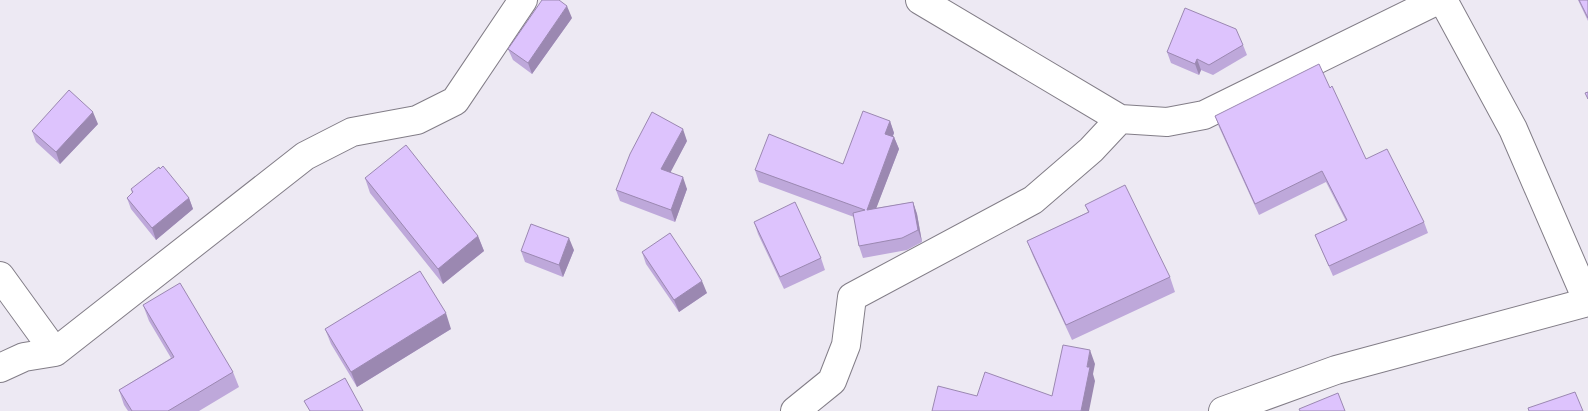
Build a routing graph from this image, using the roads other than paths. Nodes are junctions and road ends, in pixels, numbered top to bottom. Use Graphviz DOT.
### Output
graph roads {
  1 [pos="523,0"];
  2 [pos="920,0"];
  3 [pos="1438,0"];
  4 [pos="1443,0"];
  5 [pos="1120,119"];
  6 [pos="0,276"];
  7 [pos="1588,302"];
  8 [pos="56,352"];
  9 [pos="0,368"];
  10 [pos="795,411"];
  11 [pos="1223,411"];
  1 -- 8 [label="street"];
  2 -- 5 [label="street"];
  3 -- 5 [label="street"];
  4 -- 7 [label="street"];
  5 -- 10 [label="street"];
  6 -- 8 [label="street"];
  7 -- 11 [label="street"];
  8 -- 9 [label="street"];
}
